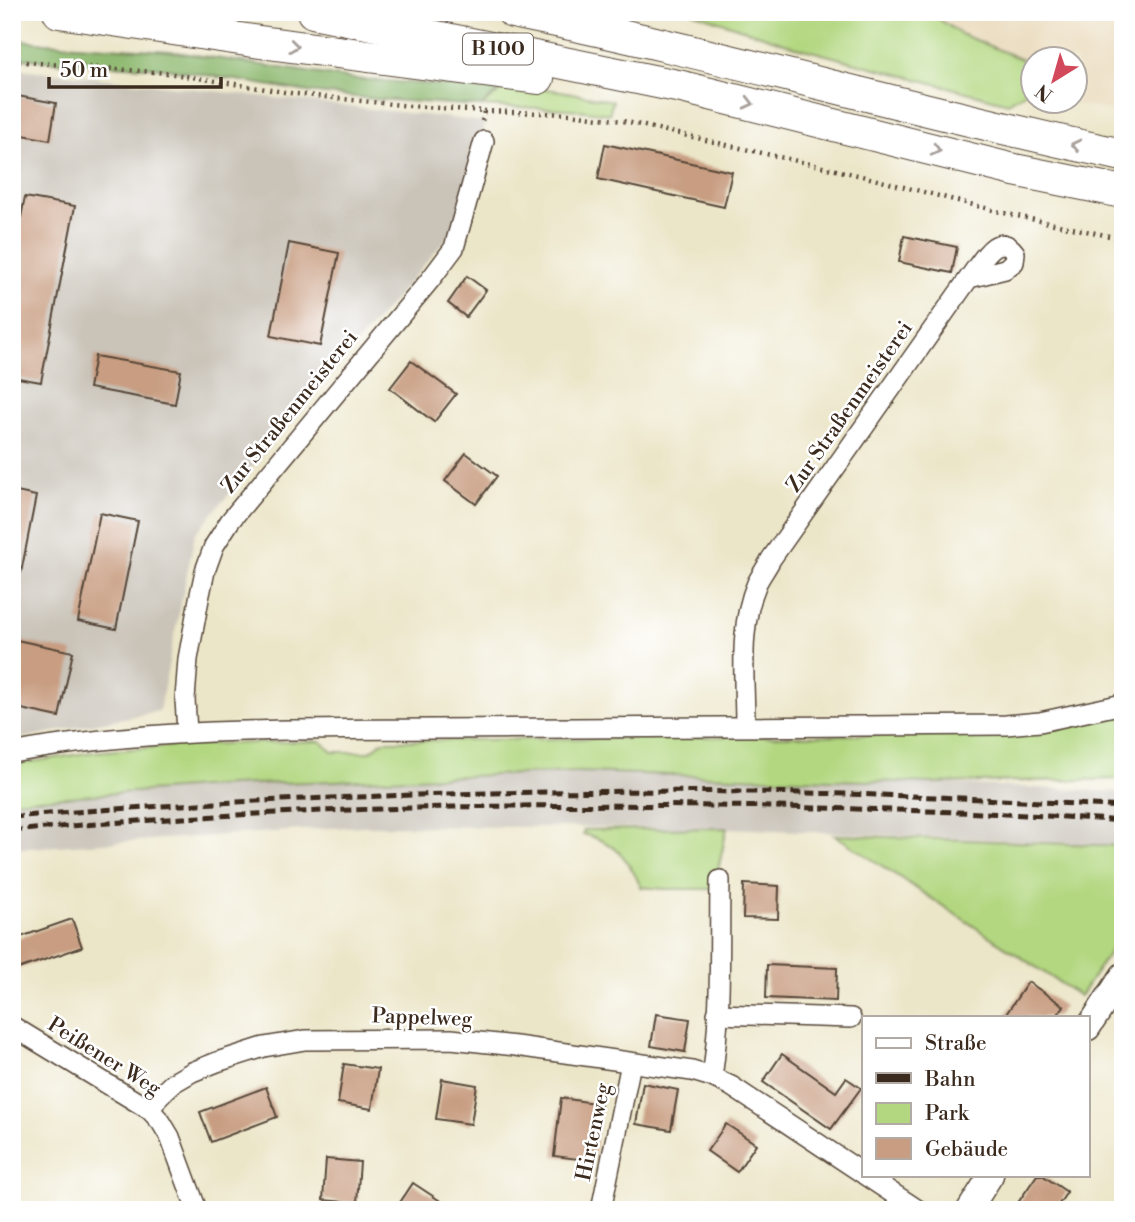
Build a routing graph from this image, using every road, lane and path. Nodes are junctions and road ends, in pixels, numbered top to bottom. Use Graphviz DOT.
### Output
graph roads {
  1 [pos="59,12"];
  2 [pos="313,12"];
  3 [pos="513,12"];
  4 [pos="620,12"];
  5 [pos="12,61"];
  6 [pos="757,67"];
  7 [pos="682,87"];
  8 [pos="484,111"];
  9 [pos="484,141"];
  10 [pos="1123,155"];
  11 [pos="1123,192"];
  12 [pos="1123,239"];
  13 [pos="969,278"];
  14 [pos="1123,704"];
  15 [pos="745,726"];
  16 [pos="187,732"];
  17 [pos="12,754"];
  18 [pos="720,880"];
  19 [pos="1123,975"];
  20 [pos="717,1014"];
  21 [pos="851,1018"];
  22 [pos="1090,1025"];
  23 [pos="12,1027"];
  24 [pos="631,1063"];
  25 [pos="712,1077"];
  26 [pos="150,1110"];
  27 [pos="862,1173"];
  28 [pos="867,1176"];
  29 [pos="990,1176"];
  30 [pos="197,1210"];
  31 [pos="601,1210"];
  32 [pos="918,1210"];
  33 [pos="968,1210"];
  1 -- 7 [label="highway, one-way"];
  2 -- 7 [label="highway, B 100"];
  3 -- 6 [label="highway, B 100"];
  4 -- 6 [label="highway"];
  5 -- 8 [label="path"];
  10 -- 6 [label="highway, B 100, one-way"];
  7 -- 11 [label="highway, B 100, one-way"];
  8 -- 9 [label="path"];
  8 -- 12 [label="path"];
  9 -- 16 [label="street, Zur Straßenmeisterei"];
  13 -- 15 [label="street, Zur Straßenmeisterei"];
  14 -- 15 [label="street"];
  15 -- 16 [label="street"];
  16 -- 17 [label="street"];
  18 -- 20 [label="street"];
  19 -- 22 [label="street"];
  20 -- 21 [label="street"];
  20 -- 25 [label="street"];
  23 -- 26 [label="street, Peißener Weg"];
  24 -- 25 [label="street, Pappelweg"];
  24 -- 26 [label="street, Pappelweg"];
  24 -- 31 [label="street, Hirtenweg"];
  25 -- 27 [label="street, Pappelweg"];
  26 -- 30 [label="street, Peißener Weg"];
  28 -- 32 [label="street, Pappelweg"];
  29 -- 33 [label="street"];
}
